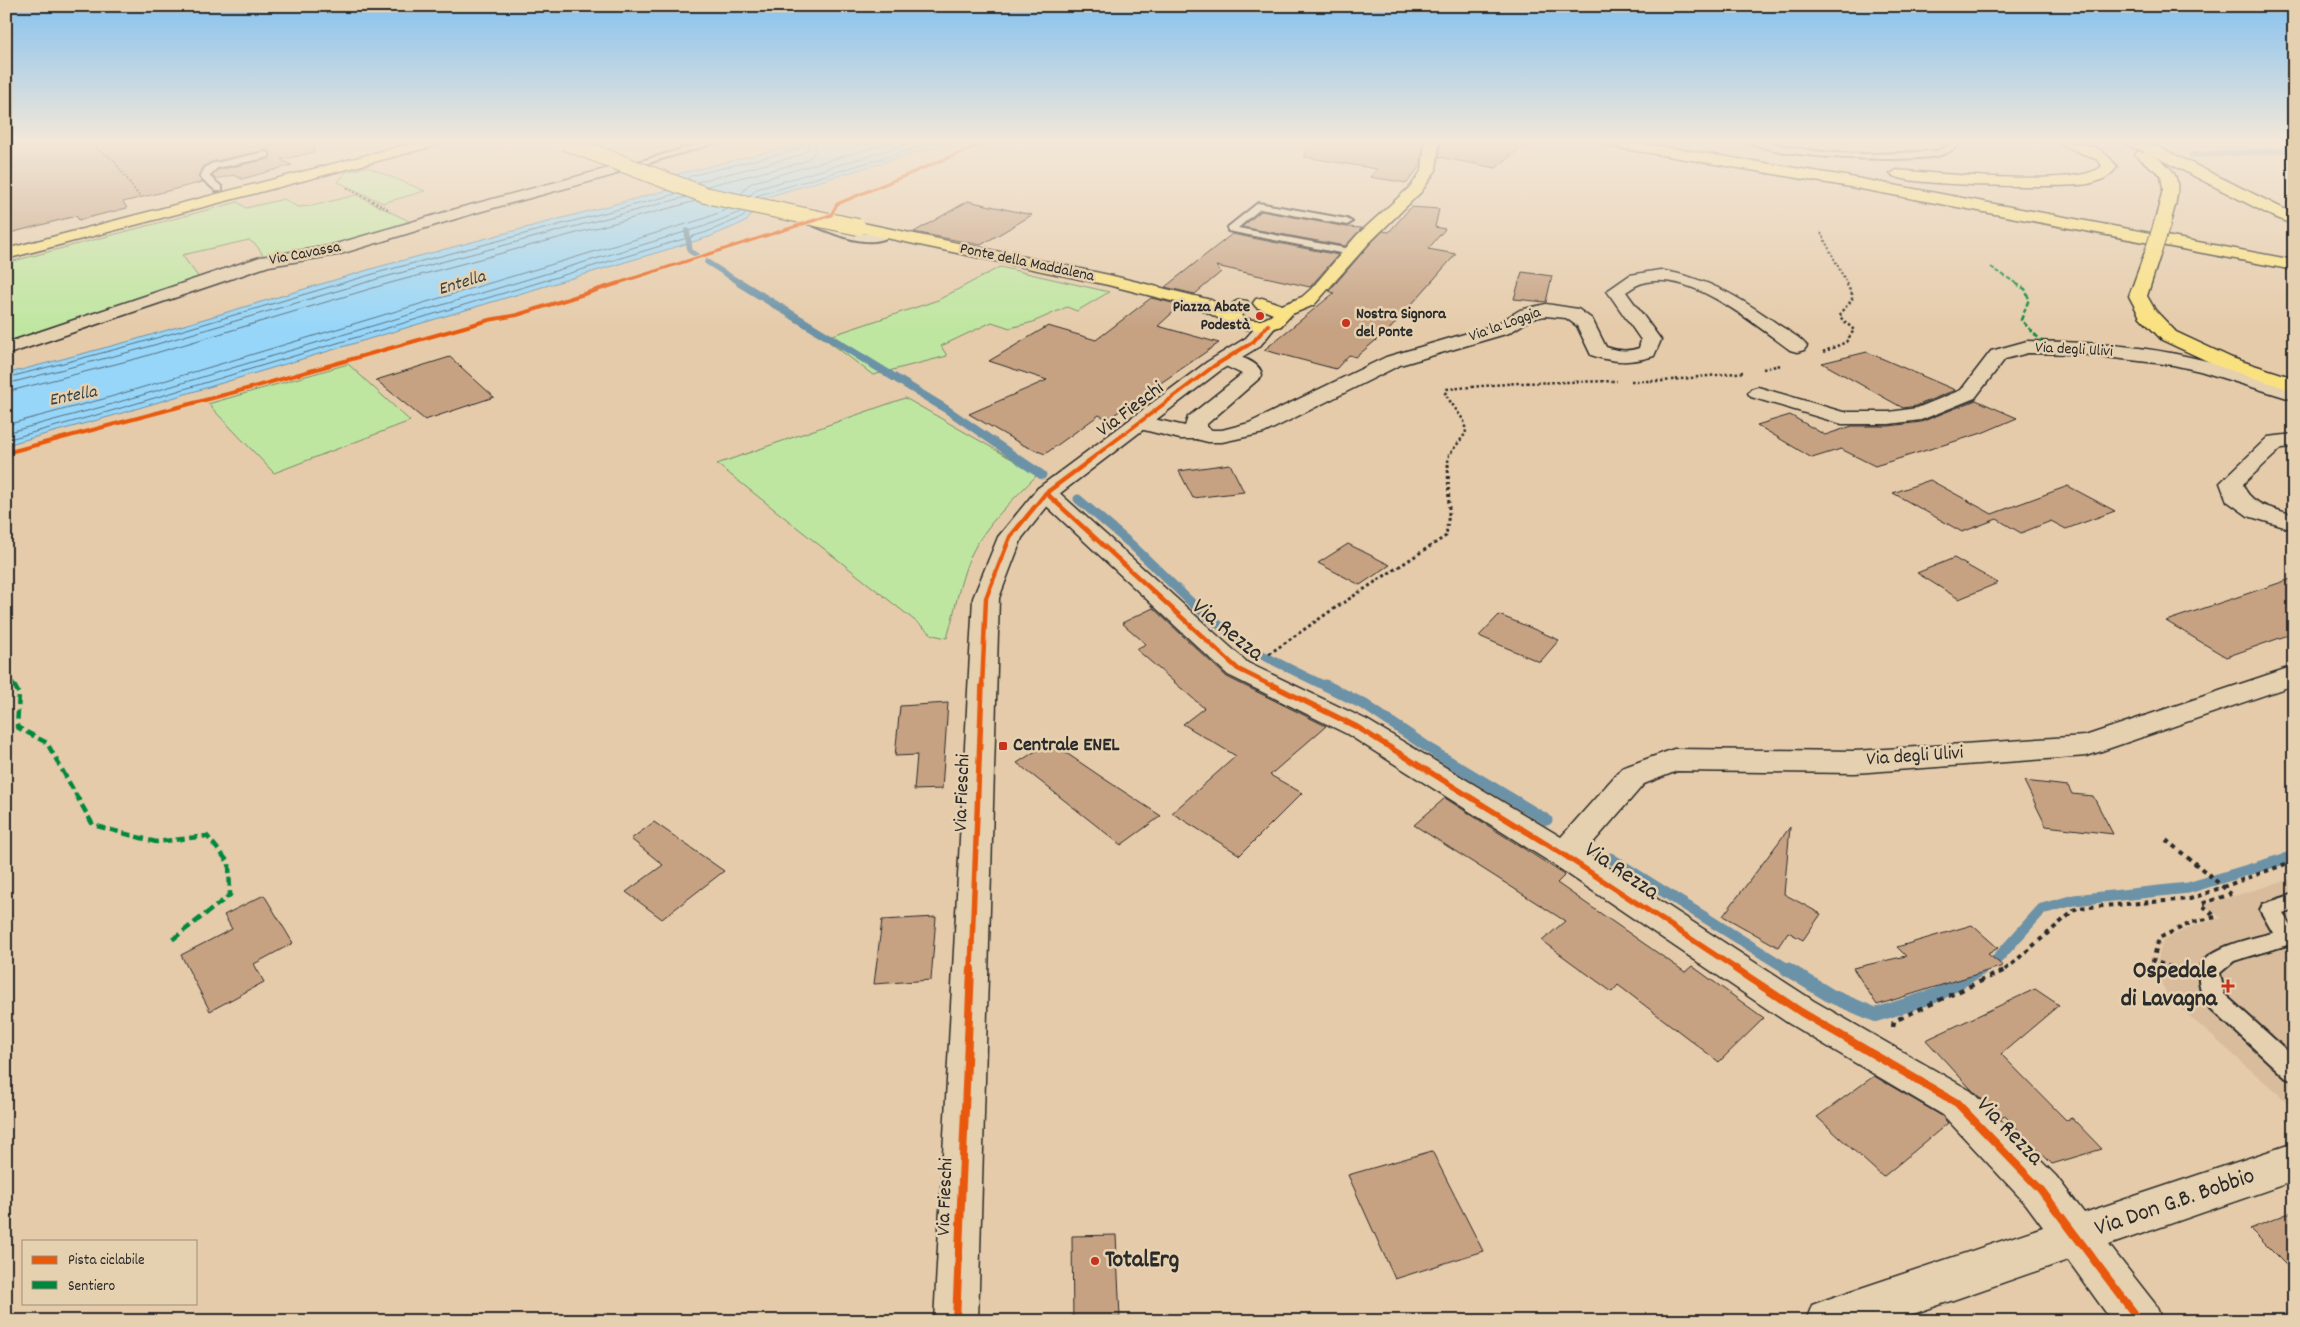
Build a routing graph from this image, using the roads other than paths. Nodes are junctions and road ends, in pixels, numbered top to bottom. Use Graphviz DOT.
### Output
graph roads {
  1 [pos="162,204"];
  2 [pos="197,204"];
  3 [pos="493,204"];
  4 [pos="748,204"];
  5 [pos="1400,204"];
  6 [pos="1964,204"];
  7 [pos="1971,204"];
  8 [pos="2018,204"];
  9 [pos="2168,204"];
  10 [pos="2258,204"];
  11 [pos="2294,220"];
  12 [pos="811,221"];
  13 [pos="1347,222"];
  14 [pos="888,234"];
  15 [pos="6,244"];
  16 [pos="1350,252"];
  17 [pos="6,254"];
  18 [pos="2294,256"];
  19 [pos="2294,265"];
  20 [pos="2294,272"];
  21 [pos="1108,280"];
  22 [pos="1322,285"];
  23 [pos="1257,303"];
  24 [pos="1282,310"];
  25 [pos="1232,318"];
  26 [pos="1268,325"];
  27 [pos="1797,346"];
  28 [pos="6,350"];
  29 [pos="1224,360"];
  30 [pos="2291,386"];
  31 [pos="1758,393"];
  32 [pos="1140,422"];
  33 [pos="1200,432"];
  34 [pos="2294,440"];
  35 [pos="1046,493"];
  36 [pos="2294,523"];
  37 [pos="2294,675"];
  38 [pos="1564,855"];
  39 [pos="2294,902"];
  40 [pos="2294,1070"];
  41 [pos="2294,1162"];
  42 [pos="2077,1237"];
  43 [pos="956,1321"];
  44 [pos="1828,1321"];
  45 [pos="2140,1321"];
  1 -- 15 [label="main road"];
  2 -- 17 [label="main road"];
  3 -- 28 [label="street, Via Cavassa"];
  4 -- 14 [label="main road, Ponte della Maddalena, bridge"];
  5 -- 16 [label="main road"];
  6 -- 20 [label="main road"];
  7 -- 19 [label="main road"];
  8 -- 18 [label="main road"];
  9 -- 30 [label="main road, bridge"];
  10 -- 11 [label="main road"];
  12 -- 14 [label="lane"];
  13 -- 16 [label="lane"];
  14 -- 21 [label="main road, Ponte della Maddalena"];
  16 -- 22 [label="main road"];
  21 -- 23 [label="main road, Ponte della Maddalena"];
  21 -- 25 [label="main road, Ponte della Maddalena"];
  22 -- 23 [label="main road"];
  22 -- 24 [label="main road"];
  23 -- 24 [label="main road"];
  23 -- 25 [label="main road"];
  24 -- 26 [label="main road"];
  25 -- 26 [label="main road, Ponte della Maddalena"];
  25 -- 29 [label="street"];
  26 -- 29 [label="street, Via Fieschi"];
  27 -- 33 [label="street, Via la Loggia"];
  29 -- 32 [label="street, Via Fieschi"];
  29 -- 33 [label="street"];
  30 -- 31 [label="street, Via degli Ulivi"];
  32 -- 33 [label="street, Via la Loggia"];
  32 -- 35 [label="street, Via Fieschi"];
  34 -- 36 [label="street"];
  35 -- 38 [label="street, Via Rezza"];
  35 -- 43 [label="street, Via Fieschi"];
  37 -- 38 [label="street, Via degli Ulivi"];
  38 -- 42 [label="street, Via Rezza"];
  39 -- 40 [label="lane"];
  41 -- 42 [label="street, Via Don G.B. Bobbio"];
  42 -- 44 [label="street, Via Don G.B. Bobbio"];
  42 -- 45 [label="street, Via Rezza"];
}
